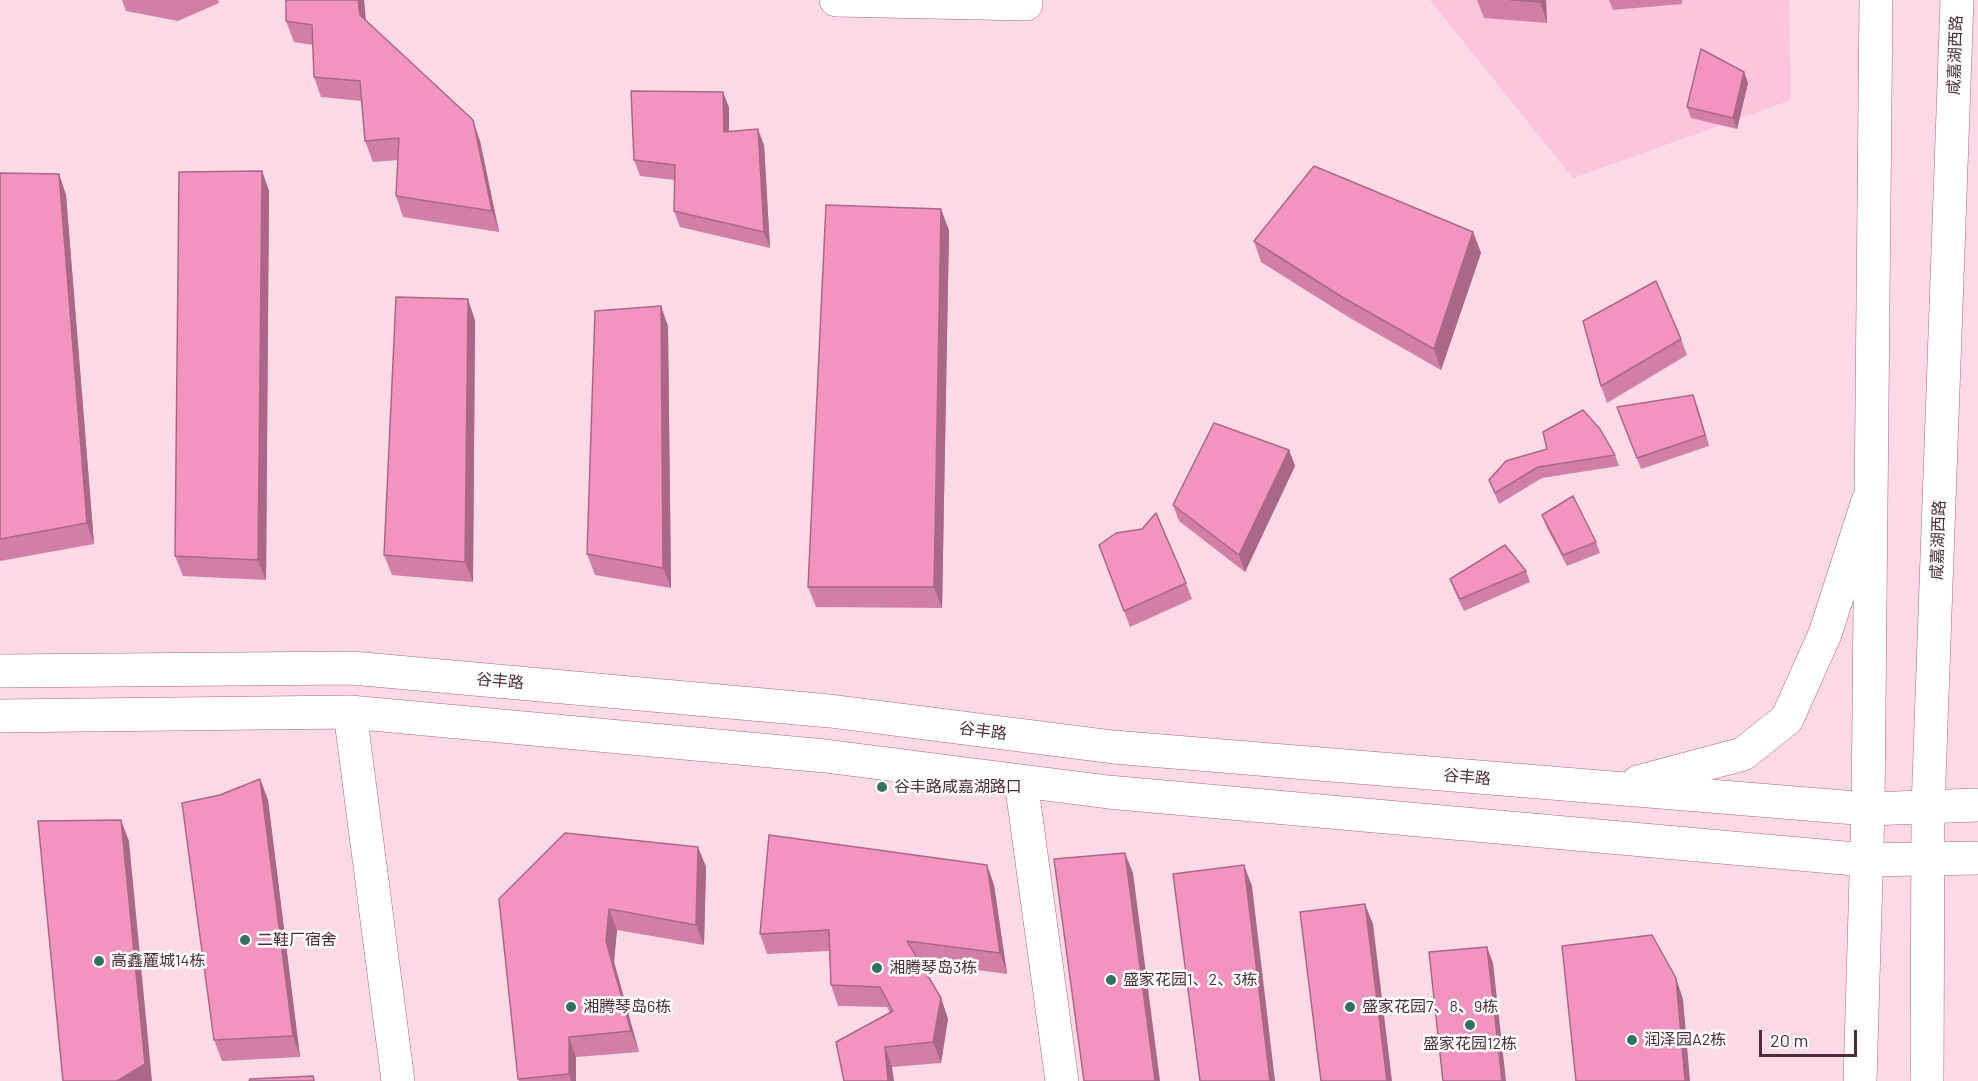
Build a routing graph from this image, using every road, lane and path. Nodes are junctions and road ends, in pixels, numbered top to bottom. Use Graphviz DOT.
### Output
graph roads {
  1 [pos="836,0"];
  2 [pos="1026,0"];
  3 [pos="1876,0"];
  4 [pos="1958,0"];
  5 [pos="1872,488"];
  6 [pos="0,671"];
  7 [pos="350,712"];
  8 [pos="0,716"];
  9 [pos="1021,781"];
  10 [pos="1607,789"];
  11 [pos="1972,805"];
  12 [pos="1928,808"];
  13 [pos="1868,809"];
  14 [pos="1978,858"];
  15 [pos="1928,859"];
  16 [pos="1866,860"];
  17 [pos="398,1081"];
  18 [pos="1062,1081"];
  19 [pos="1860,1081"];
  20 [pos="1927,1081"];
  1 -- 2 [label="street"];
  3 -- 5 [label="street"];
  4 -- 12 [label="street, 咸嘉湖西路"];
  5 -- 10 [label="street"];
  5 -- 13 [label="street"];
  6 -- 10 [label="street, 谷丰路"];
  7 -- 8 [label="street"];
  7 -- 9 [label="street"];
  7 -- 17 [label="street"];
  9 -- 16 [label="street"];
  9 -- 18 [label="street"];
  10 -- 13 [label="street, 谷丰路"];
  11 -- 12 [label="street, 谷丰路"];
  12 -- 13 [label="street, 谷丰路"];
  12 -- 15 [label="street, 咸嘉湖西路"];
  13 -- 16 [label="street"];
  14 -- 15 [label="street"];
  15 -- 16 [label="street"];
  15 -- 20 [label="street, 咸嘉湖西路"];
  16 -- 19 [label="street"];
}
